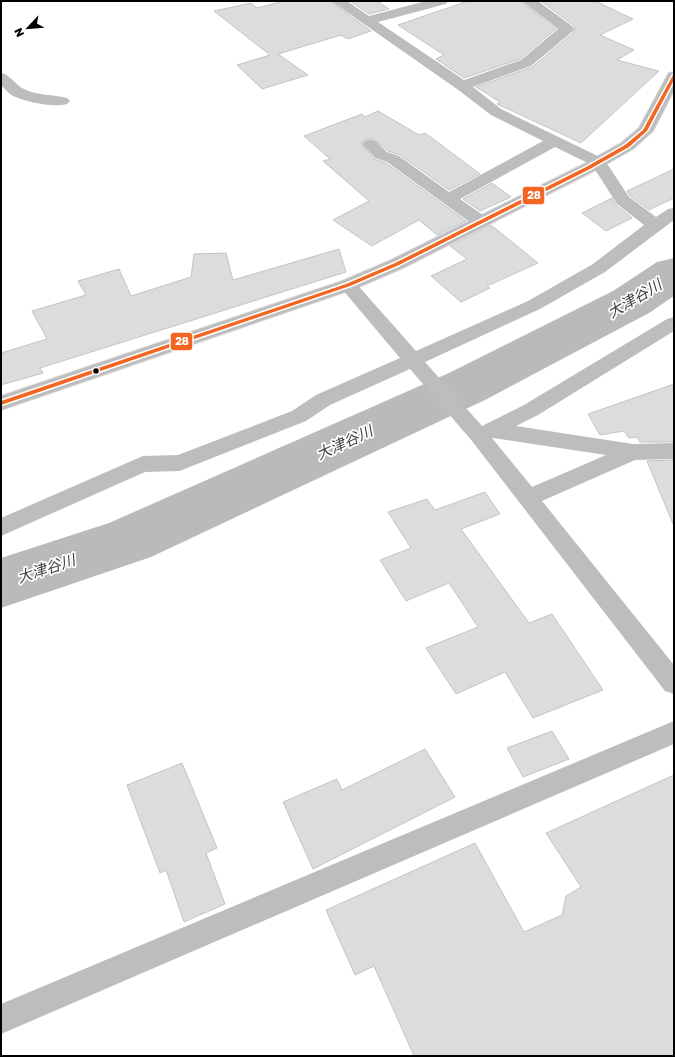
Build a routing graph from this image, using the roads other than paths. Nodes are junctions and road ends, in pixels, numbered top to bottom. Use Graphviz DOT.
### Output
graph roads {
  1 [pos="338,1"];
  2 [pos="441,1"];
  3 [pos="529,1"];
  4 [pos="367,21"];
  5 [pos="674,76"];
  6 [pos="1,78"];
  7 [pos="462,86"];
  8 [pos="62,101"];
  9 [pos="554,141"];
  10 [pos="370,144"];
  11 [pos="598,162"];
  12 [pos="448,199"];
  13 [pos="674,212"];
  14 [pos="480,222"];
  15 [pos="655,224"];
  16 [pos="348,284"];
  17 [pos="674,324"];
  18 [pos="414,359"];
  19 [pos="1,403"];
  20 [pos="481,431"];
  21 [pos="674,451"];
  22 [pos="633,452"];
  23 [pos="528,498"];
  24 [pos="1,527"];
  25 [pos="674,683"];
  26 [pos="674,732"];
  27 [pos="1,1019"];
  1 -- 4 [label="street"];
  2 -- 4 [label="street"];
  3 -- 7 [label="street"];
  4 -- 7 [label="street"];
  5 -- 11 [label="street"];
  6 -- 8 [label="street"];
  7 -- 9 [label="street"];
  9 -- 11 [label="street"];
  9 -- 12 [label="street"];
  10 -- 12 [label="street"];
  11 -- 14 [label="street"];
  11 -- 15 [label="street"];
  12 -- 14 [label="street"];
  13 -- 15 [label="street"];
  14 -- 16 [label="street"];
  15 -- 18 [label="street"];
  16 -- 18 [label="street"];
  16 -- 19 [label="street"];
  17 -- 20 [label="street"];
  18 -- 20 [label="street"];
  18 -- 24 [label="street"];
  20 -- 22 [label="street"];
  20 -- 23 [label="street"];
  21 -- 22 [label="street"];
  22 -- 23 [label="street"];
  23 -- 25 [label="street"];
  26 -- 27 [label="street"];
}
